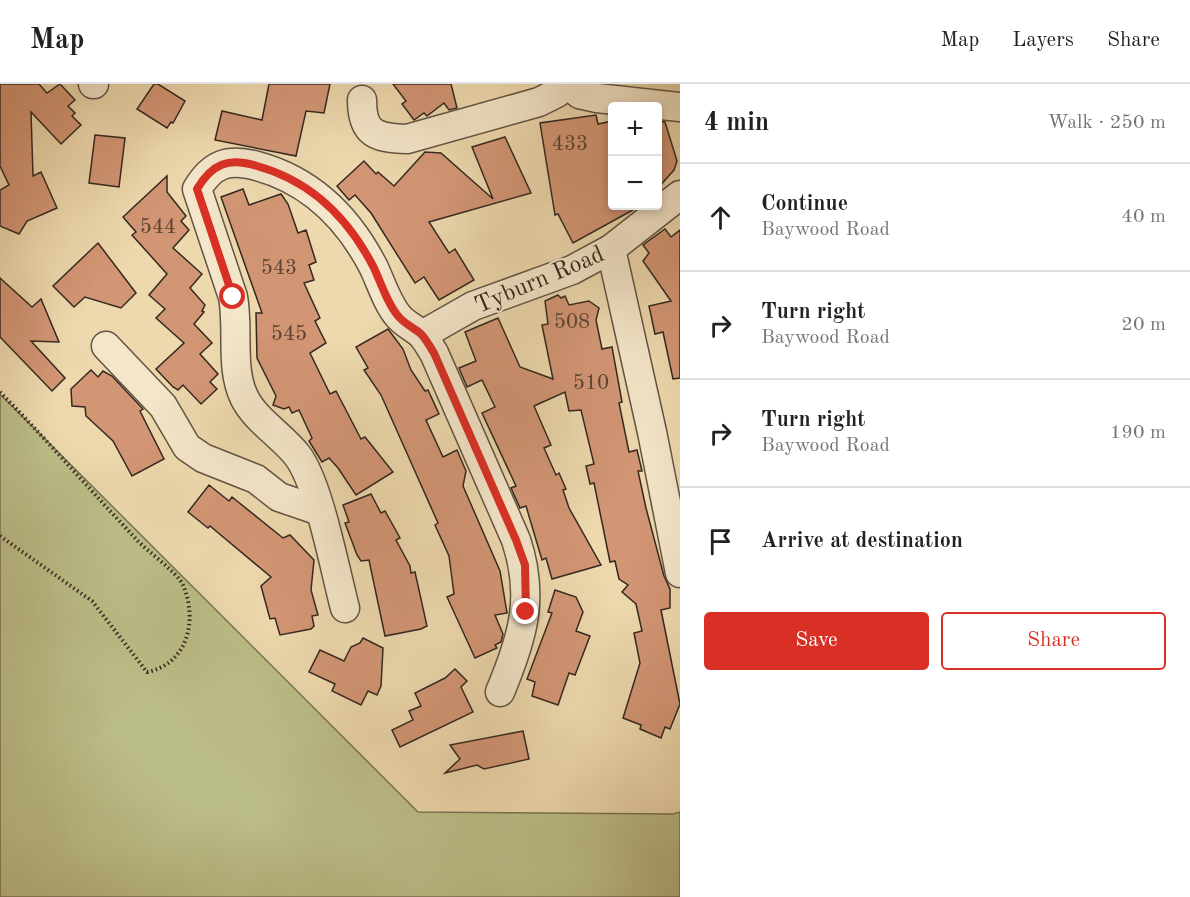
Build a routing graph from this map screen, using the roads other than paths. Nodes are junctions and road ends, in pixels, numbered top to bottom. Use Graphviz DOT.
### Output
graph roads {
  1 [pos="565,84"];
  2 [pos="570,84"];
  3 [pos="362,100"];
  4 [pos="680,107"];
  5 [pos="680,195"];
  6 [pos="610,249"];
  7 [pos="422,335"];
  8 [pos="106,346"];
  9 [pos="320,511"];
  10 [pos="680,573"];
  11 [pos="345,608"];
  12 [pos="500,692"];
  1 -- 3 [label="street"];
  2 -- 4 [label="street"];
  5 -- 6 [label="street, Tyburn Road"];
  6 -- 7 [label="street, Tyburn Road"];
  6 -- 10 [label="street"];
  7 -- 9 [label="street"];
  7 -- 12 [label="street"];
  8 -- 9 [label="street"];
  9 -- 11 [label="street"];
}
